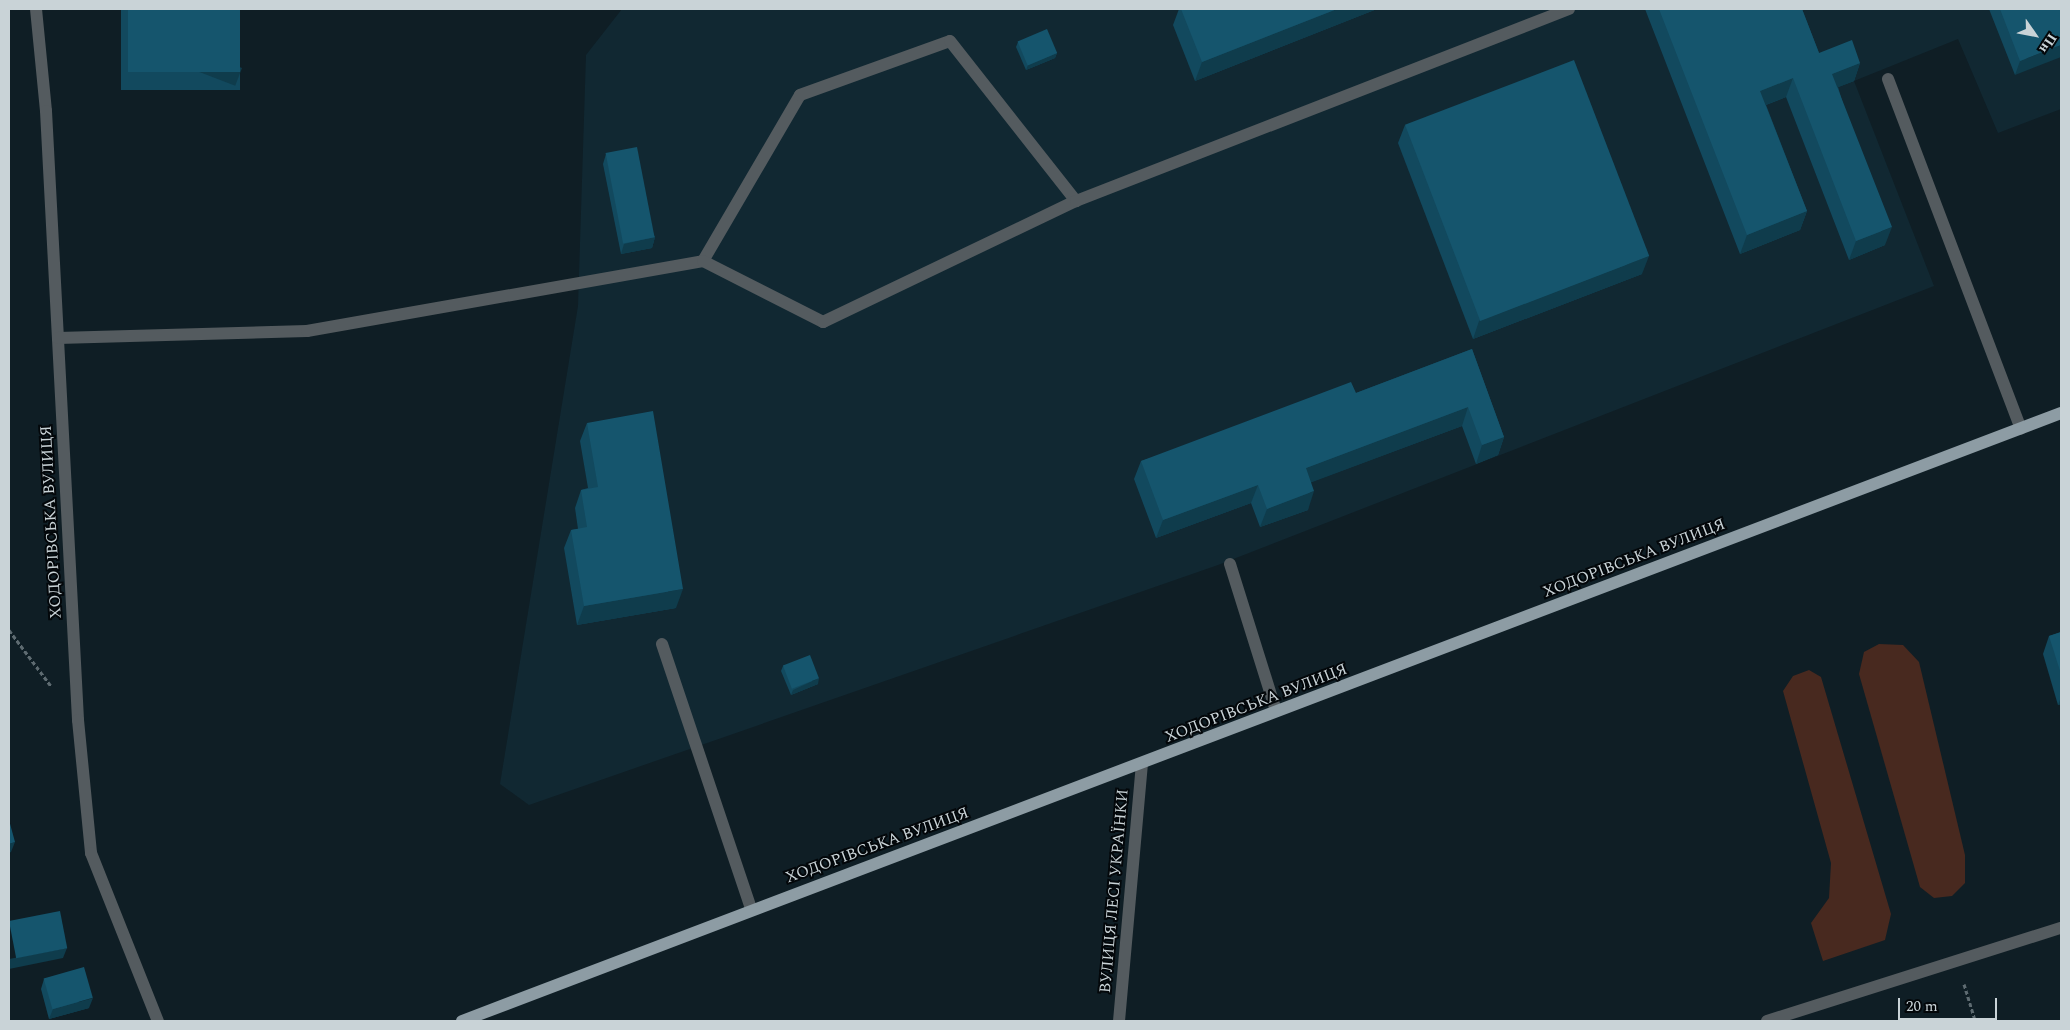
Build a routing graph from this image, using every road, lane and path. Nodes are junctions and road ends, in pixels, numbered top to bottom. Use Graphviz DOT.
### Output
graph roads {
  1 [pos="36,9"];
  2 [pos="1569,9"];
  3 [pos="1888,79"];
  4 [pos="1076,201"];
  5 [pos="703,261"];
  6 [pos="58,338"];
  7 [pos="2061,413"];
  8 [pos="2021,429"];
  9 [pos="1230,564"];
  10 [pos="9,630"];
  11 [pos="662,644"];
  12 [pos="1276,711"];
  13 [pos="78,720"];
  14 [pos="1142,764"];
  15 [pos="751,910"];
  16 [pos="2061,928"];
  17 [pos="1957,961"];
  18 [pos="158,1021"];
  19 [pos="462,1021"];
  20 [pos="1118,1021"];
  21 [pos="1767,1021"];
  22 [pos="1975,1021"];
  1 -- 6 [label="street, ХОДОРІВСЬКА ВУЛИЦЯ"];
  2 -- 4 [label="street"];
  3 -- 8 [label="street"];
  4 -- 5 [label="street"];
  4 -- 5 [label="street"];
  5 -- 6 [label="street"];
  6 -- 13 [label="street, ХОДОРІВСЬКА ВУЛИЦЯ"];
  7 -- 8 [label="main road, ХОДОРІВСЬКА ВУЛИЦЯ"];
  8 -- 12 [label="main road, ХОДОРІВСЬКА ВУЛИЦЯ"];
  9 -- 12 [label="street"];
  10 -- 13 [label="path"];
  11 -- 15 [label="street"];
  12 -- 14 [label="main road, ХОДОРІВСЬКА ВУЛИЦЯ"];
  13 -- 18 [label="street, ХОДОРІВСЬКА ВУЛИЦЯ"];
  14 -- 15 [label="main road, ХОДОРІВСЬКА ВУЛИЦЯ"];
  14 -- 20 [label="street, ВУЛИЦЯ ЛЕСІ УКРАЇНКИ"];
  15 -- 19 [label="main road, ХОДОРІВСЬКА ВУЛИЦЯ"];
  16 -- 17 [label="street"];
  17 -- 21 [label="street"];
  17 -- 22 [label="path"];
}
